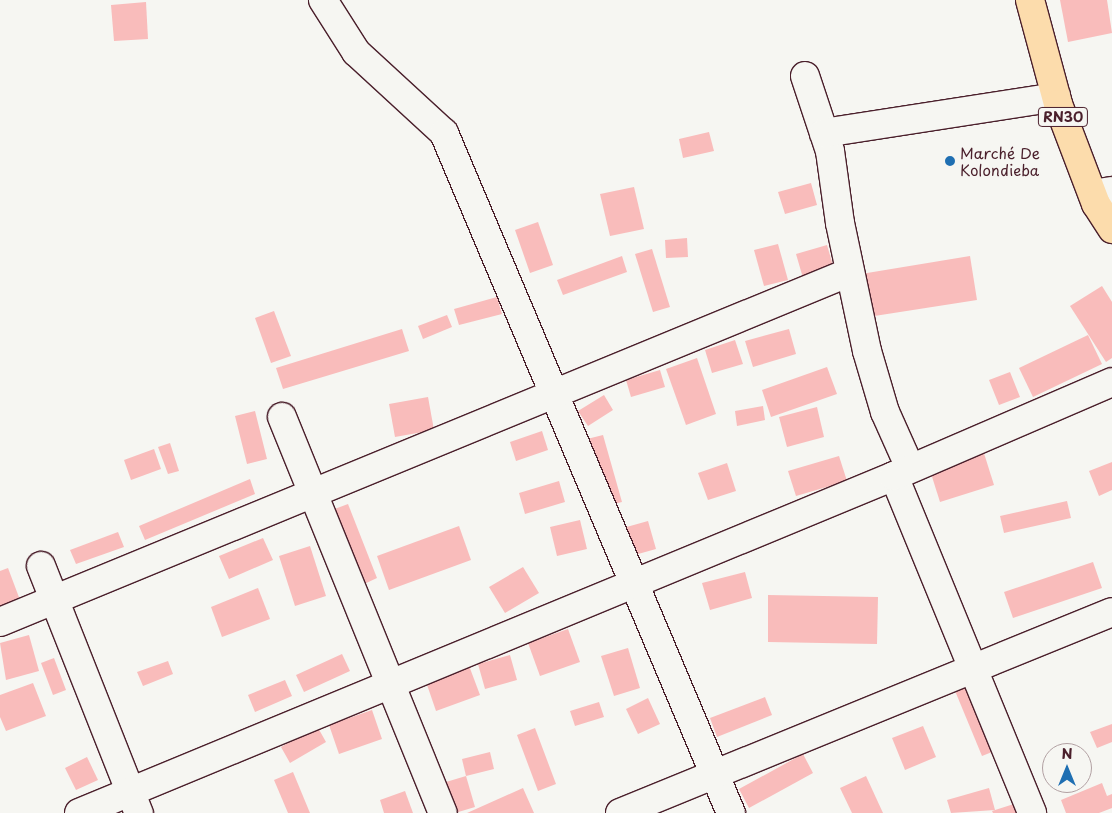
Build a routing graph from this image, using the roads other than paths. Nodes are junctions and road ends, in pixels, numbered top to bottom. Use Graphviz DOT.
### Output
graph roads {
  1 [pos="323,0"];
  2 [pos="1030,0"];
  3 [pos="805,76"];
  4 [pos="1056,97"];
  5 [pos="824,133"];
  6 [pos="1102,193"];
  7 [pos="1112,229"];
  8 [pos="850,272"];
  9 [pos="1112,382"];
  10 [pos="554,395"];
  11 [pos="282,416"];
  12 [pos="902,472"];
  13 [pos="313,494"];
  14 [pos="41,566"];
  15 [pos="634,584"];
  16 [pos="54,600"];
  17 [pos="1112,612"];
  18 [pos="0,622"];
  19 [pos="973,669"];
  20 [pos="391,684"];
  21 [pos="714,774"];
  22 [pos="135,802"];
  23 [pos="79,813"];
  24 [pos="443,813"];
  25 [pos="620,813"];
  26 [pos="731,813"];
  27 [pos="1032,813"];
  1 -- 10 [label="street"];
  2 -- 4 [label="main road, RN30"];
  3 -- 5 [label="street"];
  4 -- 5 [label="street"];
  4 -- 6 [label="main road, RN30"];
  5 -- 8 [label="street"];
  6 -- 7 [label="main road, RN30"];
  8 -- 10 [label="street"];
  8 -- 12 [label="street"];
  9 -- 12 [label="street"];
  10 -- 13 [label="street"];
  10 -- 15 [label="street"];
  11 -- 13 [label="street"];
  12 -- 15 [label="street"];
  12 -- 19 [label="street"];
  13 -- 16 [label="street"];
  13 -- 20 [label="street"];
  14 -- 16 [label="street"];
  15 -- 20 [label="street"];
  15 -- 21 [label="street"];
  16 -- 18 [label="street"];
  16 -- 22 [label="street"];
  17 -- 19 [label="street"];
  19 -- 21 [label="street"];
  19 -- 27 [label="street"];
  20 -- 22 [label="street"];
  20 -- 24 [label="street"];
  21 -- 25 [label="street"];
  21 -- 26 [label="street"];
  22 -- 23 [label="street"];
}
